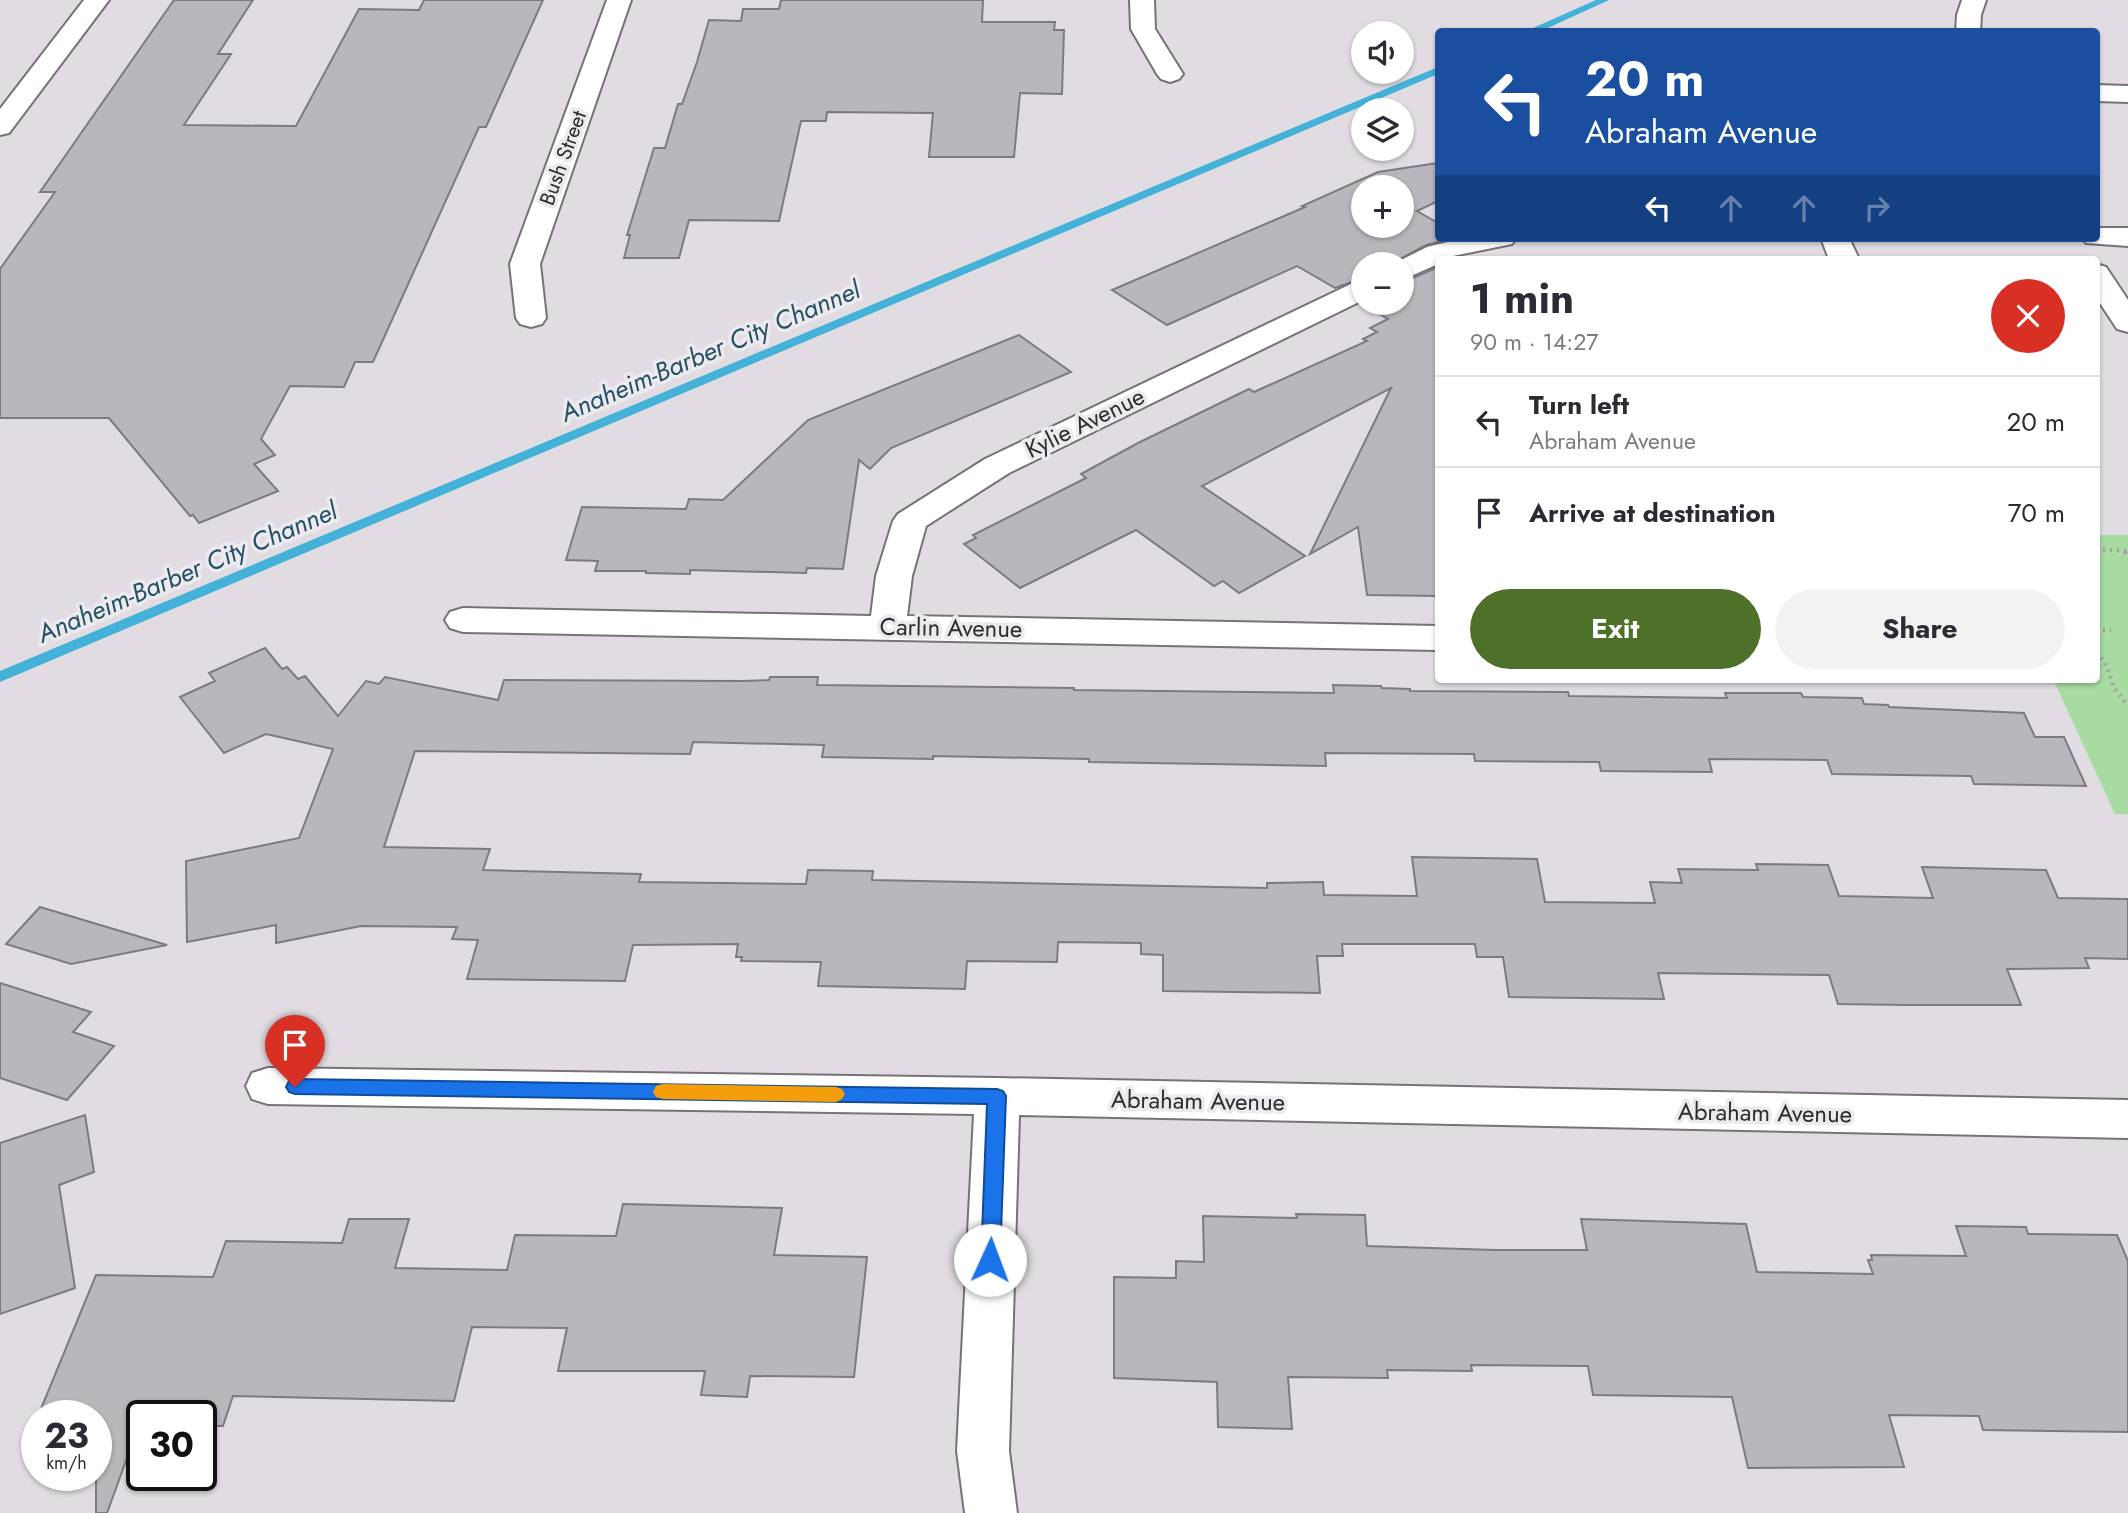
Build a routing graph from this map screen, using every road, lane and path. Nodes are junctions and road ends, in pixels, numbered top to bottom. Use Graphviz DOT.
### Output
graph roads {
  1 [pos="97,0"];
  2 [pos="619,0"];
  3 [pos="1142,0"];
  4 [pos="1974,0"];
  5 [pos="1968,28"];
  6 [pos="1170,74"];
  7 [pos="2100,93"];
  8 [pos="2128,94"];
  9 [pos="0,127"];
  10 [pos="2100,237"];
  11 [pos="2128,237"];
  12 [pos="1485,242"];
  13 [pos="1414,265"];
  14 [pos="2100,279"];
  15 [pos="1351,295"];
  16 [pos="531,318"];
  17 [pos="2128,323"];
  18 [pos="2100,548"];
  19 [pos="2126,551"];
  20 [pos="2128,558"];
  21 [pos="463,620"];
  22 [pos="888,627"];
  23 [pos="2100,630"];
  24 [pos="2111,631"];
  25 [pos="1435,638"];
  26 [pos="2100,657"];
  27 [pos="2128,706"];
  28 [pos="268,1086"];
  29 [pos="997,1096"];
  30 [pos="2128,1119"];
  31 [pos="991,1513"];
  1 -- 9 [label="street"];
  2 -- 16 [label="street, Bush Street"];
  3 -- 6 [label="street"];
  4 -- 5 [label="street"];
  7 -- 8 [label="street"];
  10 -- 11 [label="street"];
  12 -- 13 [label="street"];
  14 -- 17 [label="street"];
  15 -- 22 [label="street, Kylie Avenue"];
  18 -- 19 [label="path"];
  19 -- 20 [label="path"];
  21 -- 22 [label="street, Carlin Avenue"];
  22 -- 25 [label="street, Carlin Avenue"];
  23 -- 24 [label="path"];
  26 -- 27 [label="path"];
  28 -- 29 [label="street, Abraham Avenue"];
  29 -- 30 [label="street, Abraham Avenue"];
  29 -- 31 [label="street"];
}
